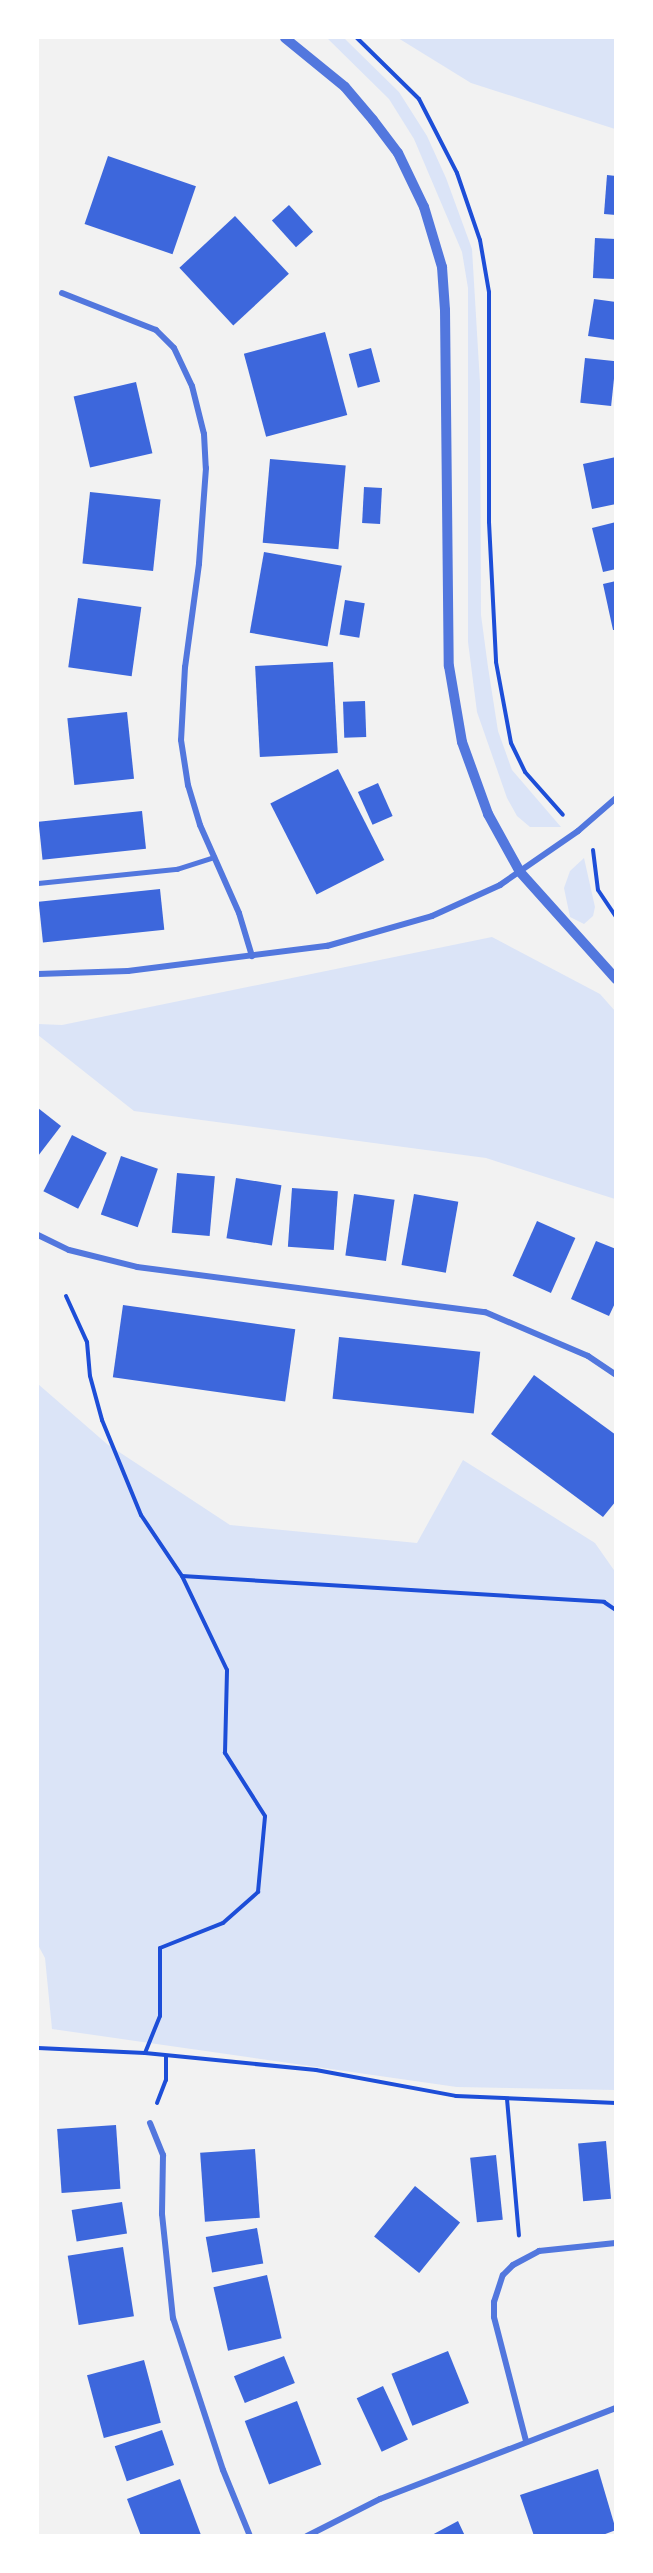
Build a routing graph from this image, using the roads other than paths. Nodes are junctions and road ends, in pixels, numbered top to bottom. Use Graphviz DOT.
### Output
graph roads {
  1 [pos="285,38"];
  2 [pos="62,293"];
  3 [pos="615,798"];
  4 [pos="214,857"];
  5 [pos="520,872"];
  6 [pos="38,883"];
  7 [pos="252,956"];
  8 [pos="38,974"];
  9 [pos="615,979"];
  10 [pos="38,1235"];
  11 [pos="615,1375"];
  12 [pos="150,2123"];
  13 [pos="615,2243"];
  14 [pos="615,2408"];
  15 [pos="526,2441"];
  16 [pos="250,2535"];
  17 [pos="307,2535"];
  1 -- 5 [label="street"];
  2 -- 4 [label="street"];
  3 -- 5 [label="street"];
  4 -- 6 [label="lane"];
  4 -- 7 [label="street"];
  5 -- 7 [label="street"];
  5 -- 9 [label="street"];
  7 -- 8 [label="street"];
  10 -- 11 [label="street"];
  12 -- 16 [label="street"];
  13 -- 15 [label="street"];
  14 -- 15 [label="street"];
  15 -- 17 [label="street"];
}
